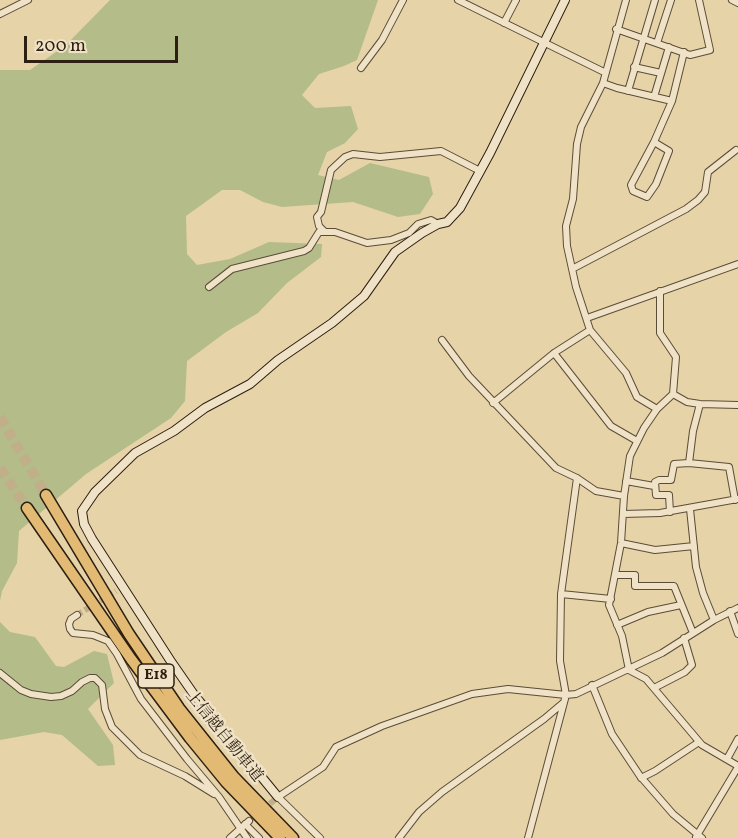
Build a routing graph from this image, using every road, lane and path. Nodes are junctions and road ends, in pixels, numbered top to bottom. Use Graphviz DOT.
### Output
graph roads {
  1 [pos="28,0"];
  2 [pos="403,0"];
  3 [pos="458,0"];
  4 [pos="516,0"];
  5 [pos="566,0"];
  6 [pos="626,0"];
  7 [pos="655,0"];
  8 [pos="671,0"];
  9 [pos="699,0"];
  10 [pos="732,0"];
  11 [pos="466,1"];
  12 [pos="738,3"];
  13 [pos="0,14"];
  14 [pos="504,23"];
  15 [pos="616,29"];
  16 [pos="643,38"];
  17 [pos="544,43"];
  18 [pos="657,43"];
  19 [pos="669,47"];
  20 [pos="684,52"];
  21 [pos="634,67"];
  22 [pos="361,68"];
  23 [pos="604,72"];
  24 [pos="662,73"];
  25 [pos="603,83"];
  26 [pos="628,91"];
  27 [pos="654,97"];
  28 [pos="672,101"];
  29 [pos="654,142"];
  30 [pos="736,150"];
  31 [pos="480,171"];
  32 [pos="438,224"];
  33 [pos="324,231"];
  34 [pos="738,264"];
  35 [pos="572,269"];
  36 [pos="209,287"];
  37 [pos="660,291"];
  38 [pos="587,318"];
  39 [pos="590,330"];
  40 [pos="442,340"];
  41 [pos="554,353"];
  42 [pos="673,394"];
  43 [pos="493,403"];
  44 [pos="700,404"];
  45 [pos="738,405"];
  46 [pos="657,410"];
  47 [pos="637,441"];
  48 [pos="689,463"];
  49 [pos="577,478"];
  50 [pos="626,481"];
  51 [pos="654,486"];
  52 [pos="46,495"];
  53 [pos="624,496"];
  54 [pos="736,499"];
  55 [pos="27,508"];
  56 [pos="690,509"];
  57 [pos="670,512"];
  58 [pos="623,514"];
  59 [pos="621,543"];
  60 [pos="694,546"];
  61 [pos="616,574"];
  62 [pos="561,594"];
  63 [pos="611,598"];
  64 [pos="681,605"];
  65 [pos="738,608"];
  66 [pos="730,611"];
  67 [pos="77,615"];
  68 [pos="714,620"];
  69 [pos="617,625"];
  70 [pos="693,633"];
  71 [pos="738,634"];
  72 [pos="684,638"];
  73 [pos="628,670"];
  74 [pos="0,673"];
  75 [pos="592,685"];
  76 [pos="654,688"];
  77 [pos="566,695"];
  78 [pos="563,703"];
  79 [pos="738,740"];
  80 [pos="699,742"];
  81 [pos="727,759"];
  82 [pos="738,767"];
  83 [pos="641,778"];
  84 [pos="219,797"];
  85 [pos="278,797"];
  86 [pos="245,824"];
  87 [pos="245,837"];
  88 [pos="699,837"];
  89 [pos="230,838"];
  90 [pos="259,838"];
  91 [pos="280,838"];
  92 [pos="293,838"];
  93 [pos="320,838"];
  94 [pos="399,838"];
  95 [pos="528,838"];
  1 -- 13 [label="street"];
  2 -- 22 [label="street"];
  3 -- 11 [label="street"];
  4 -- 14 [label="street"];
  5 -- 17 [label="street"];
  6 -- 15 [label="street"];
  7 -- 16 [label="street"];
  8 -- 18 [label="street"];
  9 -- 20 [label="street"];
  10 -- 12 [label="street"];
  11 -- 14 [label="street"];
  14 -- 17 [label="street"];
  15 -- 16 [label="street"];
  15 -- 23 [label="street"];
  16 -- 18 [label="street"];
  16 -- 21 [label="street"];
  17 -- 23 [label="street"];
  17 -- 31 [label="street"];
  18 -- 19 [label="street"];
  19 -- 20 [label="street"];
  19 -- 24 [label="street"];
  20 -- 28 [label="street"];
  21 -- 24 [label="street"];
  21 -- 26 [label="street"];
  23 -- 25 [label="street"];
  24 -- 27 [label="street"];
  25 -- 26 [label="street"];
  25 -- 35 [label="street"];
  26 -- 27 [label="street"];
  27 -- 28 [label="street"];
  28 -- 29 [label="street"];
  29 -- 29 [label="street"];
  30 -- 35 [label="street"];
  31 -- 32 [label="street"];
  31 -- 33 [label="street"];
  32 -- 33 [label="street"];
  32 -- 85 [label="street"];
  33 -- 36 [label="street"];
  34 -- 37 [label="street"];
  35 -- 38 [label="street"];
  37 -- 38 [label="street"];
  37 -- 42 [label="street"];
  38 -- 39 [label="street"];
  39 -- 41 [label="street"];
  39 -- 46 [label="street"];
  40 -- 43 [label="street"];
  41 -- 43 [label="street"];
  41 -- 47 [label="street"];
  42 -- 44 [label="street"];
  42 -- 46 [label="street"];
  43 -- 49 [label="street"];
  44 -- 45 [label="street"];
  44 -- 48 [label="street"];
  46 -- 47 [label="street"];
  47 -- 50 [label="street"];
  48 -- 51 [label="street"];
  48 -- 54 [label="street"];
  49 -- 53 [label="street"];
  49 -- 62 [label="street"];
  50 -- 51 [label="street"];
  50 -- 53 [label="street"];
  51 -- 57 [label="street"];
  52 -- 92 [label="highway, 上信越自動車道 / E18"];
  53 -- 58 [label="street"];
  54 -- 56 [label="street"];
  55 -- 91 [label="highway, 上信越自動車道 / E18"];
  56 -- 57 [label="street"];
  56 -- 60 [label="street"];
  57 -- 58 [label="street"];
  58 -- 59 [label="street"];
  59 -- 60 [label="street"];
  59 -- 61 [label="street"];
  60 -- 68 [label="street"];
  61 -- 63 [label="street"];
  61 -- 64 [label="street"];
  62 -- 63 [label="street"];
  62 -- 77 [label="street"];
  63 -- 69 [label="street"];
  64 -- 69 [label="street"];
  64 -- 70 [label="street"];
  65 -- 66 [label="street"];
  66 -- 68 [label="street"];
  66 -- 71 [label="street"];
  67 -- 84 [label="street"];
  68 -- 70 [label="street"];
  69 -- 73 [label="street"];
  70 -- 72 [label="street"];
  72 -- 73 [label="street"];
  72 -- 76 [label="street"];
  73 -- 75 [label="street"];
  73 -- 76 [label="street"];
  74 -- 84 [label="street"];
  75 -- 77 [label="street"];
  75 -- 83 [label="street"];
  76 -- 80 [label="street"];
  77 -- 78 [label="street"];
  77 -- 85 [label="street"];
  78 -- 94 [label="street"];
  78 -- 95 [label="street"];
  79 -- 81 [label="street"];
  80 -- 81 [label="street"];
  80 -- 83 [label="street"];
  81 -- 82 [label="street"];
  82 -- 88 [label="street"];
  83 -- 88 [label="street"];
  84 -- 86 [label="street"];
  85 -- 93 [label="street"];
  86 -- 87 [label="street"];
  86 -- 89 [label="street"];
  86 -- 90 [label="street"];
}
